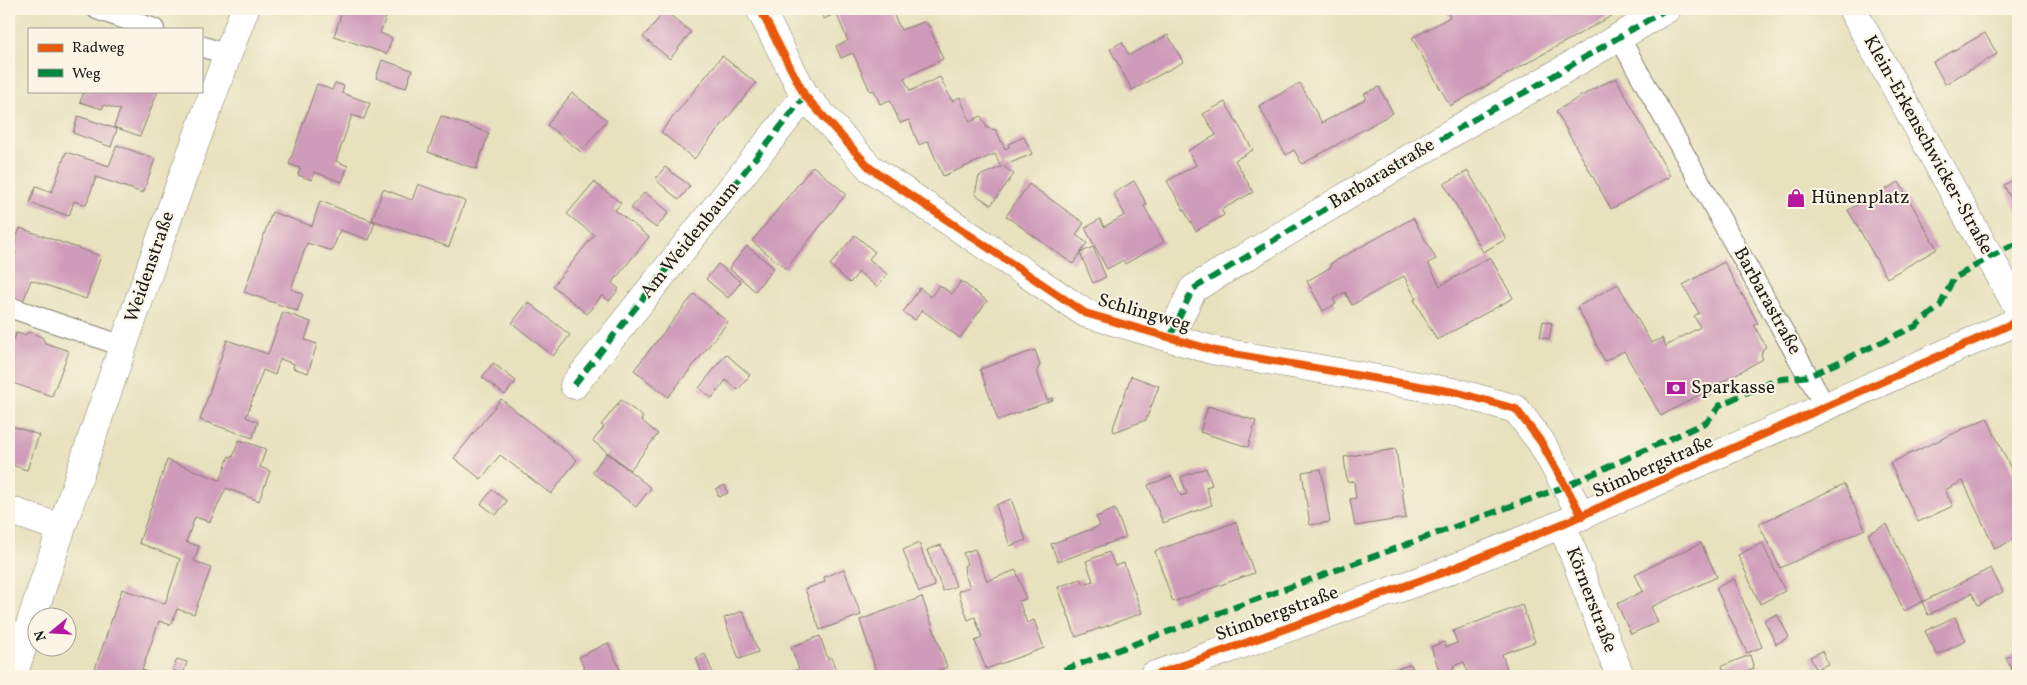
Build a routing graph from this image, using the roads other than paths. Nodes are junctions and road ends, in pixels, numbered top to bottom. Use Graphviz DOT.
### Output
graph roads {
  1 [pos="97,9"];
  2 [pos="245,9"];
  3 [pos="760,9"];
  4 [pos="1667,9"];
  5 [pos="1852,9"];
  6 [pos="151,28"];
  7 [pos="1619,37"];
  8 [pos="202,46"];
  9 [pos="227,55"];
  10 [pos="805,96"];
  11 [pos="9,307"];
  12 [pos="2018,308"];
  13 [pos="2018,321"];
  14 [pos="1170,337"];
  15 [pos="124,346"];
  16 [pos="574,385"];
  17 [pos="1826,408"];
  18 [pos="9,510"];
  19 [pos="1572,520"];
  20 [pos="61,528"];
  21 [pos="13,676"];
  22 [pos="1153,676"];
  23 [pos="1620,676"];
  1 -- 6 [label="lane"];
  2 -- 9 [label="street, Weidenstraße"];
  3 -- 10 [label="street, Schlingweg"];
  4 -- 7 [label="street, Barbarastraße"];
  5 -- 12 [label="street, Klein-Erkenschwicker-Straße"];
  7 -- 14 [label="street, Barbarastraße"];
  7 -- 17 [label="lane, Barbarastraße"];
  8 -- 9 [label="lane"];
  9 -- 15 [label="street, Weidenstraße"];
  10 -- 14 [label="street, Schlingweg"];
  10 -- 16 [label="street, Am Weidenbaum"];
  11 -- 15 [label="lane"];
  13 -- 17 [label="street, Stimbergstraße"];
  14 -- 19 [label="street, Schlingweg"];
  15 -- 20 [label="street, Weidenstraße"];
  17 -- 19 [label="street, Stimbergstraße"];
  18 -- 20 [label="street"];
  19 -- 22 [label="street, Stimbergstraße"];
  19 -- 23 [label="street, Körnerstraße"];
  20 -- 21 [label="street, Weidenstraße"];
}
